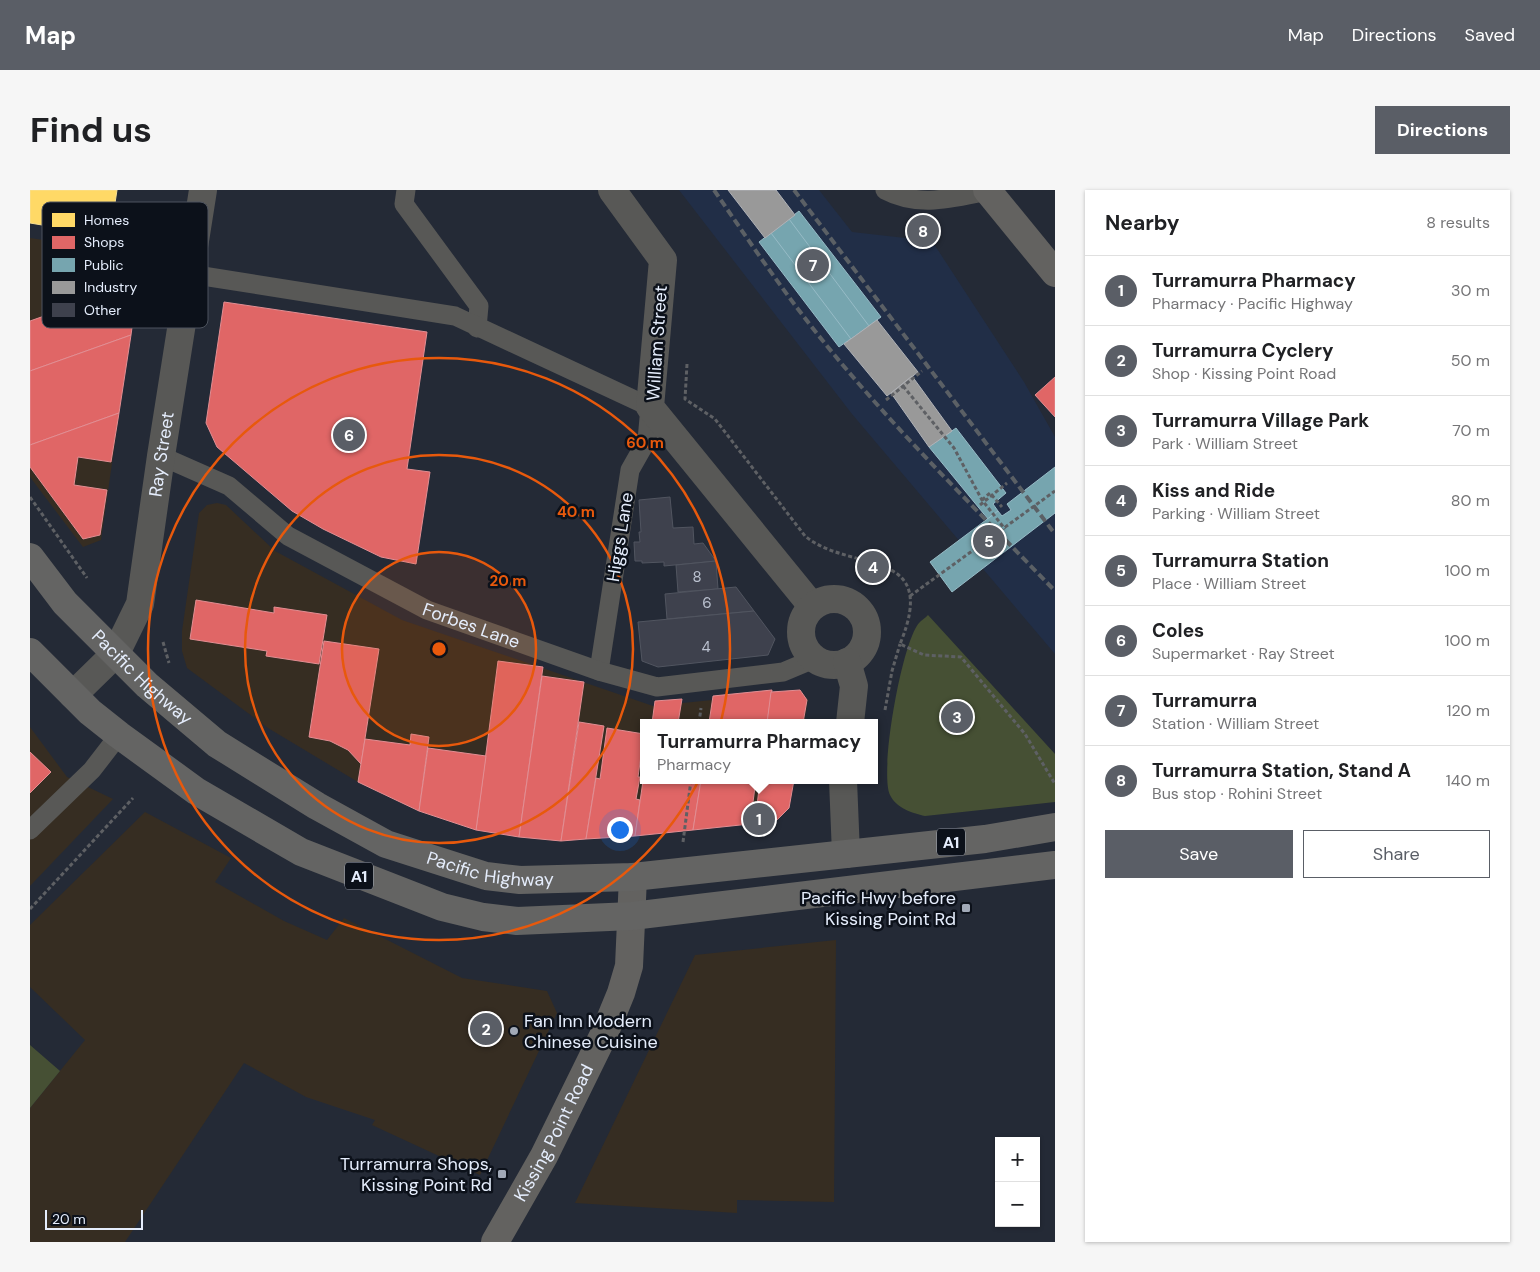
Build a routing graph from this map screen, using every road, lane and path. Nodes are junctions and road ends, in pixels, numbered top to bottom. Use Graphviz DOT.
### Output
graph roads {
  1 [pos="406,190"];
  2 [pos="612,190"];
  3 [pos="885,190"];
  4 [pos="988,191"];
  5 [pos="1055,273"];
  6 [pos="208,277"];
  7 [pos="181,328"];
  8 [pos="478,328"];
  9 [pos="687,360"];
  10 [pos="922,371"];
  11 [pos="903,386"];
  12 [pos="886,400"];
  13 [pos="650,408"];
  14 [pos="161,456"];
  15 [pos="1007,483"];
  16 [pos="1055,491"];
  17 [pos="994,494"];
  18 [pos="30,497"];
  19 [pos="982,500"];
  20 [pos="980,505"];
  21 [pos="1005,529"];
  22 [pos="30,557"];
  23 [pos="88,579"];
  24 [pos="910,596"];
  25 [pos="812,606"];
  26 [pos="163,642"];
  27 [pos="900,644"];
  28 [pos="30,652"];
  29 [pos="116,653"];
  30 [pos="814,659"];
  31 [pos="848,662"];
  32 [pos="170,666"];
  33 [pos="599,671"];
  34 [pos="73,695"];
  35 [pos="885,710"];
  36 [pos="850,719"];
  37 [pos="119,735"];
  38 [pos="690,784"];
  39 [pos="843,784"];
  40 [pos="1055,784"];
  41 [pos="134,798"];
  42 [pos="1055,828"];
  43 [pos="30,830"];
  44 [pos="683,844"];
  45 [pos="846,854"];
  46 [pos="1055,865"];
  47 [pos="633,877"];
  48 [pos="30,909"];
  49 [pos="632,916"];
  50 [pos="495,1242"];
  1 -- 8 [label="lane"];
  2 -- 13 [label="street, William Street"];
  3 -- 4 [label="lane"];
  4 -- 5 [label="main road"];
  6 -- 8 [label="lane"];
  7 -- 14 [label="street, Ray Street"];
  8 -- 13 [label="lane"];
  9 -- 24 [label="path"];
  10 -- 11 [label="path"];
  11 -- 12 [label="path"];
  11 -- 19 [label="path"];
  13 -- 25 [label="street, William Street"];
  13 -- 33 [label="lane, Higgs Lane"];
  14 -- 29 [label="street, Ray Street"];
  14 -- 33 [label="lane, Forbes Lane"];
  15 -- 17 [label="path"];
  16 -- 21 [label="path"];
  17 -- 19 [label="path"];
  17 -- 20 [label="path"];
  18 -- 23 [label="path"];
  19 -- 21 [label="path"];
  21 -- 24 [label="path"];
  22 -- 29 [label="highway, Pacific Highway / A1"];
  24 -- 27 [label="path"];
  25 -- 30 [label="street"];
  25 -- 31 [label="street"];
  26 -- 32 [label="path"];
  27 -- 35 [label="path"];
  27 -- 40 [label="path"];
  28 -- 34 [label="highway, A1"];
  29 -- 34 [label="street, Ray Street"];
  29 -- 47 [label="highway, Pacific Highway / A1"];
  30 -- 31 [label="street"];
  30 -- 33 [label="lane, Forbes Lane"];
  31 -- 36 [label="street"];
  34 -- 37 [label="highway, A1"];
  37 -- 43 [label="lane"];
  37 -- 49 [label="highway, A1"];
  38 -- 44 [label="path"];
  39 -- 45 [label="street"];
  41 -- 48 [label="path"];
  42 -- 45 [label="highway, Pacific Highway / A1"];
  45 -- 47 [label="highway, Pacific Highway / A1"];
  46 -- 49 [label="highway, A1"];
  47 -- 49 [label="main road, Kissing Point Road"];
  49 -- 50 [label="main road, Kissing Point Road"];
}
